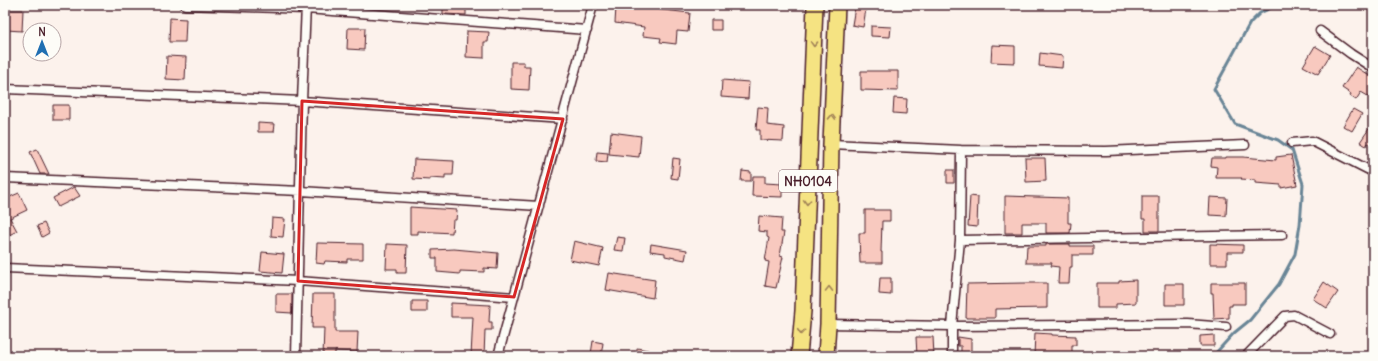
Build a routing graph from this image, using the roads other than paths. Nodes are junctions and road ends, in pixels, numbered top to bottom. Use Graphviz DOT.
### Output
graph roads {
  1 [pos="185,5"];
  2 [pos="593,5"];
  3 [pos="816,5"];
  4 [pos="837,5"];
  5 [pos="306,7"];
  6 [pos="587,30"];
  7 [pos="1320,31"];
  8 [pos="1373,68"];
  9 [pos="5,89"];
  10 [pos="302,101"];
  11 [pos="563,119"];
  12 [pos="1292,143"];
  13 [pos="831,144"];
  14 [pos="1245,145"];
  15 [pos="961,150"];
  16 [pos="1373,172"];
  17 [pos="5,178"];
  18 [pos="301,191"];
  19 [pos="539,206"];
  20 [pos="1282,235"];
  21 [pos="960,240"];
  22 [pos="5,268"];
  23 [pos="298,281"];
  24 [pos="514,297"];
  25 [pos="828,324"];
  26 [pos="952,326"];
  27 [pos="1226,326"];
  28 [pos="1330,334"];
  29 [pos="296,356"];
  30 [pos="498,356"];
  31 [pos="799,356"];
  32 [pos="826,356"];
  33 [pos="952,356"];
  34 [pos="1246,356"];
  1 -- 5 [label="street"];
  2 -- 6 [label="street"];
  3 -- 31 [label="highway, NH0104, one-way"];
  13 -- 4 [label="highway, NH0104, one-way"];
  5 -- 6 [label="street"];
  5 -- 10 [label="street"];
  6 -- 11 [label="street"];
  7 -- 8 [label="street"];
  9 -- 10 [label="street"];
  10 -- 11 [label="street"];
  10 -- 18 [label="street"];
  11 -- 19 [label="street"];
  12 -- 16 [label="street"];
  13 -- 15 [label="street"];
  25 -- 13 [label="highway, NH0104, one-way"];
  14 -- 15 [label="street"];
  15 -- 21 [label="street"];
  17 -- 18 [label="street"];
  18 -- 19 [label="street"];
  18 -- 23 [label="street"];
  19 -- 24 [label="street"];
  20 -- 21 [label="street"];
  21 -- 26 [label="street"];
  22 -- 23 [label="street"];
  23 -- 24 [label="street"];
  23 -- 29 [label="street"];
  24 -- 30 [label="street"];
  25 -- 26 [label="street"];
  25 -- 32 [label="highway, NH0104"];
  26 -- 27 [label="street"];
  26 -- 33 [label="street"];
  28 -- 34 [label="street"];
}
